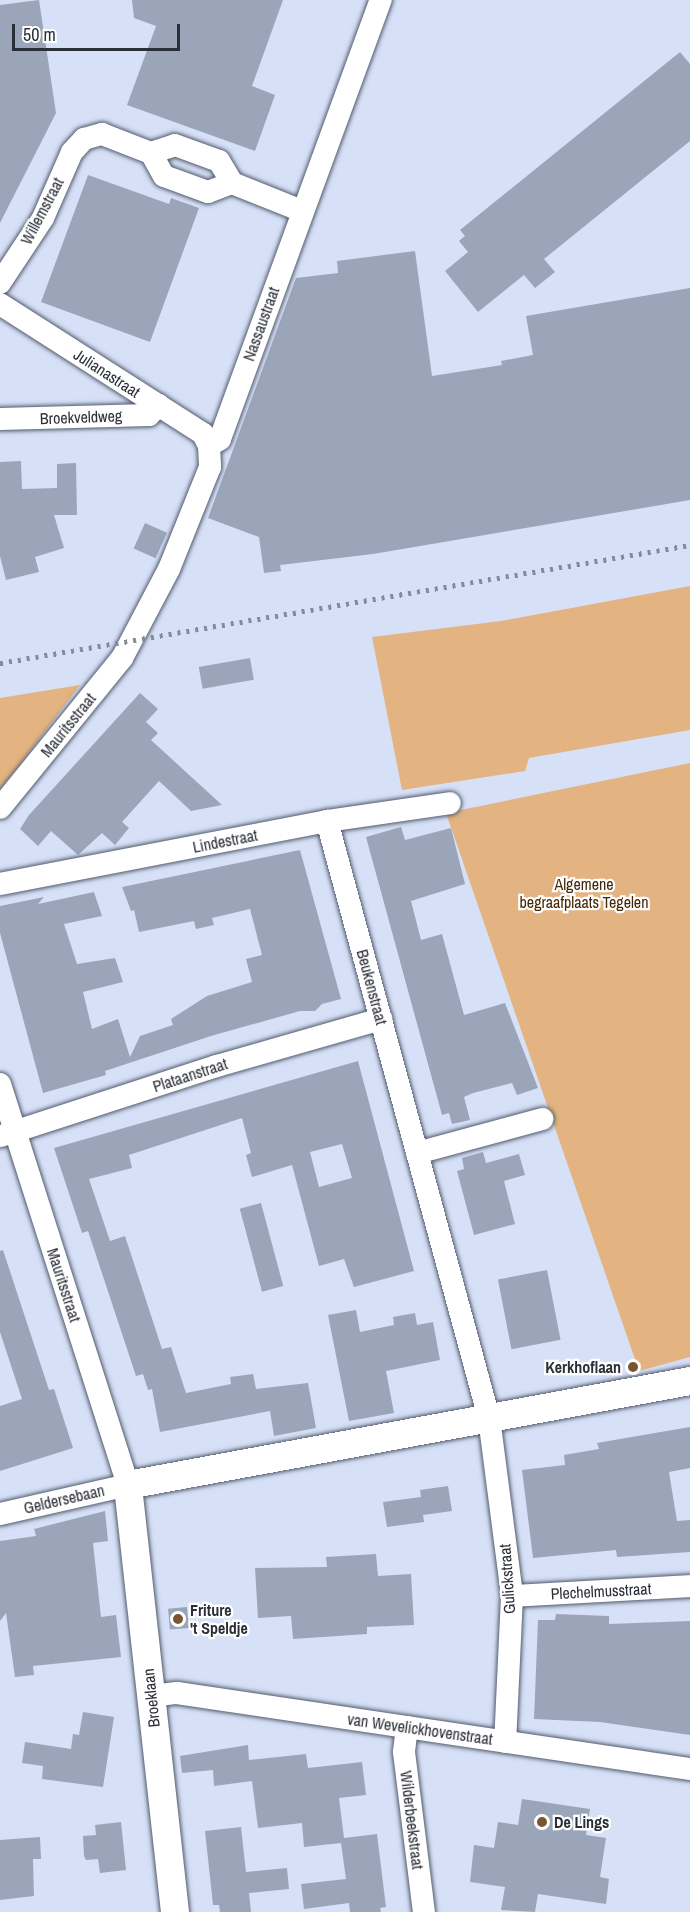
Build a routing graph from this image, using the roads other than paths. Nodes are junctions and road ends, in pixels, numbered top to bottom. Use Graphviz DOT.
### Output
graph roads {
  1 [pos="381,0"];
  2 [pos="151,153"];
  3 [pos="232,183"];
  4 [pos="303,211"];
  5 [pos="0,283"];
  6 [pos="0,304"];
  7 [pos="159,405"];
  8 [pos="0,419"];
  9 [pos="209,446"];
  10 [pos="450,804"];
  11 [pos="0,808"];
  12 [pos="327,821"];
  13 [pos="0,884"];
  14 [pos="381,1019"];
  15 [pos="0,1084"];
  16 [pos="542,1119"];
  17 [pos="8,1134"];
  18 [pos="417,1153"];
  19 [pos="690,1382"];
  20 [pos="489,1418"];
  21 [pos="128,1485"];
  22 [pos="0,1514"];
  23 [pos="690,1586"];
  24 [pos="512,1596"];
  25 [pos="151,1696"];
  26 [pos="407,1727"];
  27 [pos="505,1742"];
  28 [pos="690,1769"];
  29 [pos="175,1912"];
  30 [pos="424,1912"];
  1 -- 4 [label="street, Nassaustraat"];
  2 -- 3 [label="street"];
  2 -- 3 [label="street"];
  2 -- 5 [label="street, Willemstraat"];
  3 -- 4 [label="street"];
  4 -- 9 [label="street, Nassaustraat"];
  6 -- 7 [label="street, Julianastraat"];
  7 -- 8 [label="street, Broekveldweg"];
  7 -- 9 [label="street, Julianastraat"];
  9 -- 11 [label="street, Mauritsstraat"];
  10 -- 12 [label="street, Lindestraat"];
  12 -- 13 [label="street, Lindestraat"];
  12 -- 14 [label="street, Beukenstraat"];
  14 -- 17 [label="street, Plataanstraat"];
  14 -- 18 [label="street, Beukenstraat"];
  15 -- 17 [label="street, Mauritsstraat"];
  16 -- 18 [label="street"];
  17 -- 21 [label="street, Mauritsstraat"];
  18 -- 20 [label="street, Beukenstraat"];
  19 -- 20 [label="street"];
  20 -- 21 [label="street"];
  20 -- 24 [label="street, Gulickstraat"];
  21 -- 22 [label="street, Geldersebaan"];
  21 -- 25 [label="street, Broeklaan"];
  23 -- 24 [label="street, Plechelmusstraat"];
  24 -- 27 [label="street, Gulickstraat"];
  25 -- 26 [label="street, van Wevelickhovenstraat"];
  25 -- 29 [label="street, Broeklaan"];
  26 -- 27 [label="street, van Wevelickhovenstraat"];
  26 -- 30 [label="street, Wilderbeekstraat"];
  27 -- 28 [label="street, van Wevelickhovenstraat"];
}
